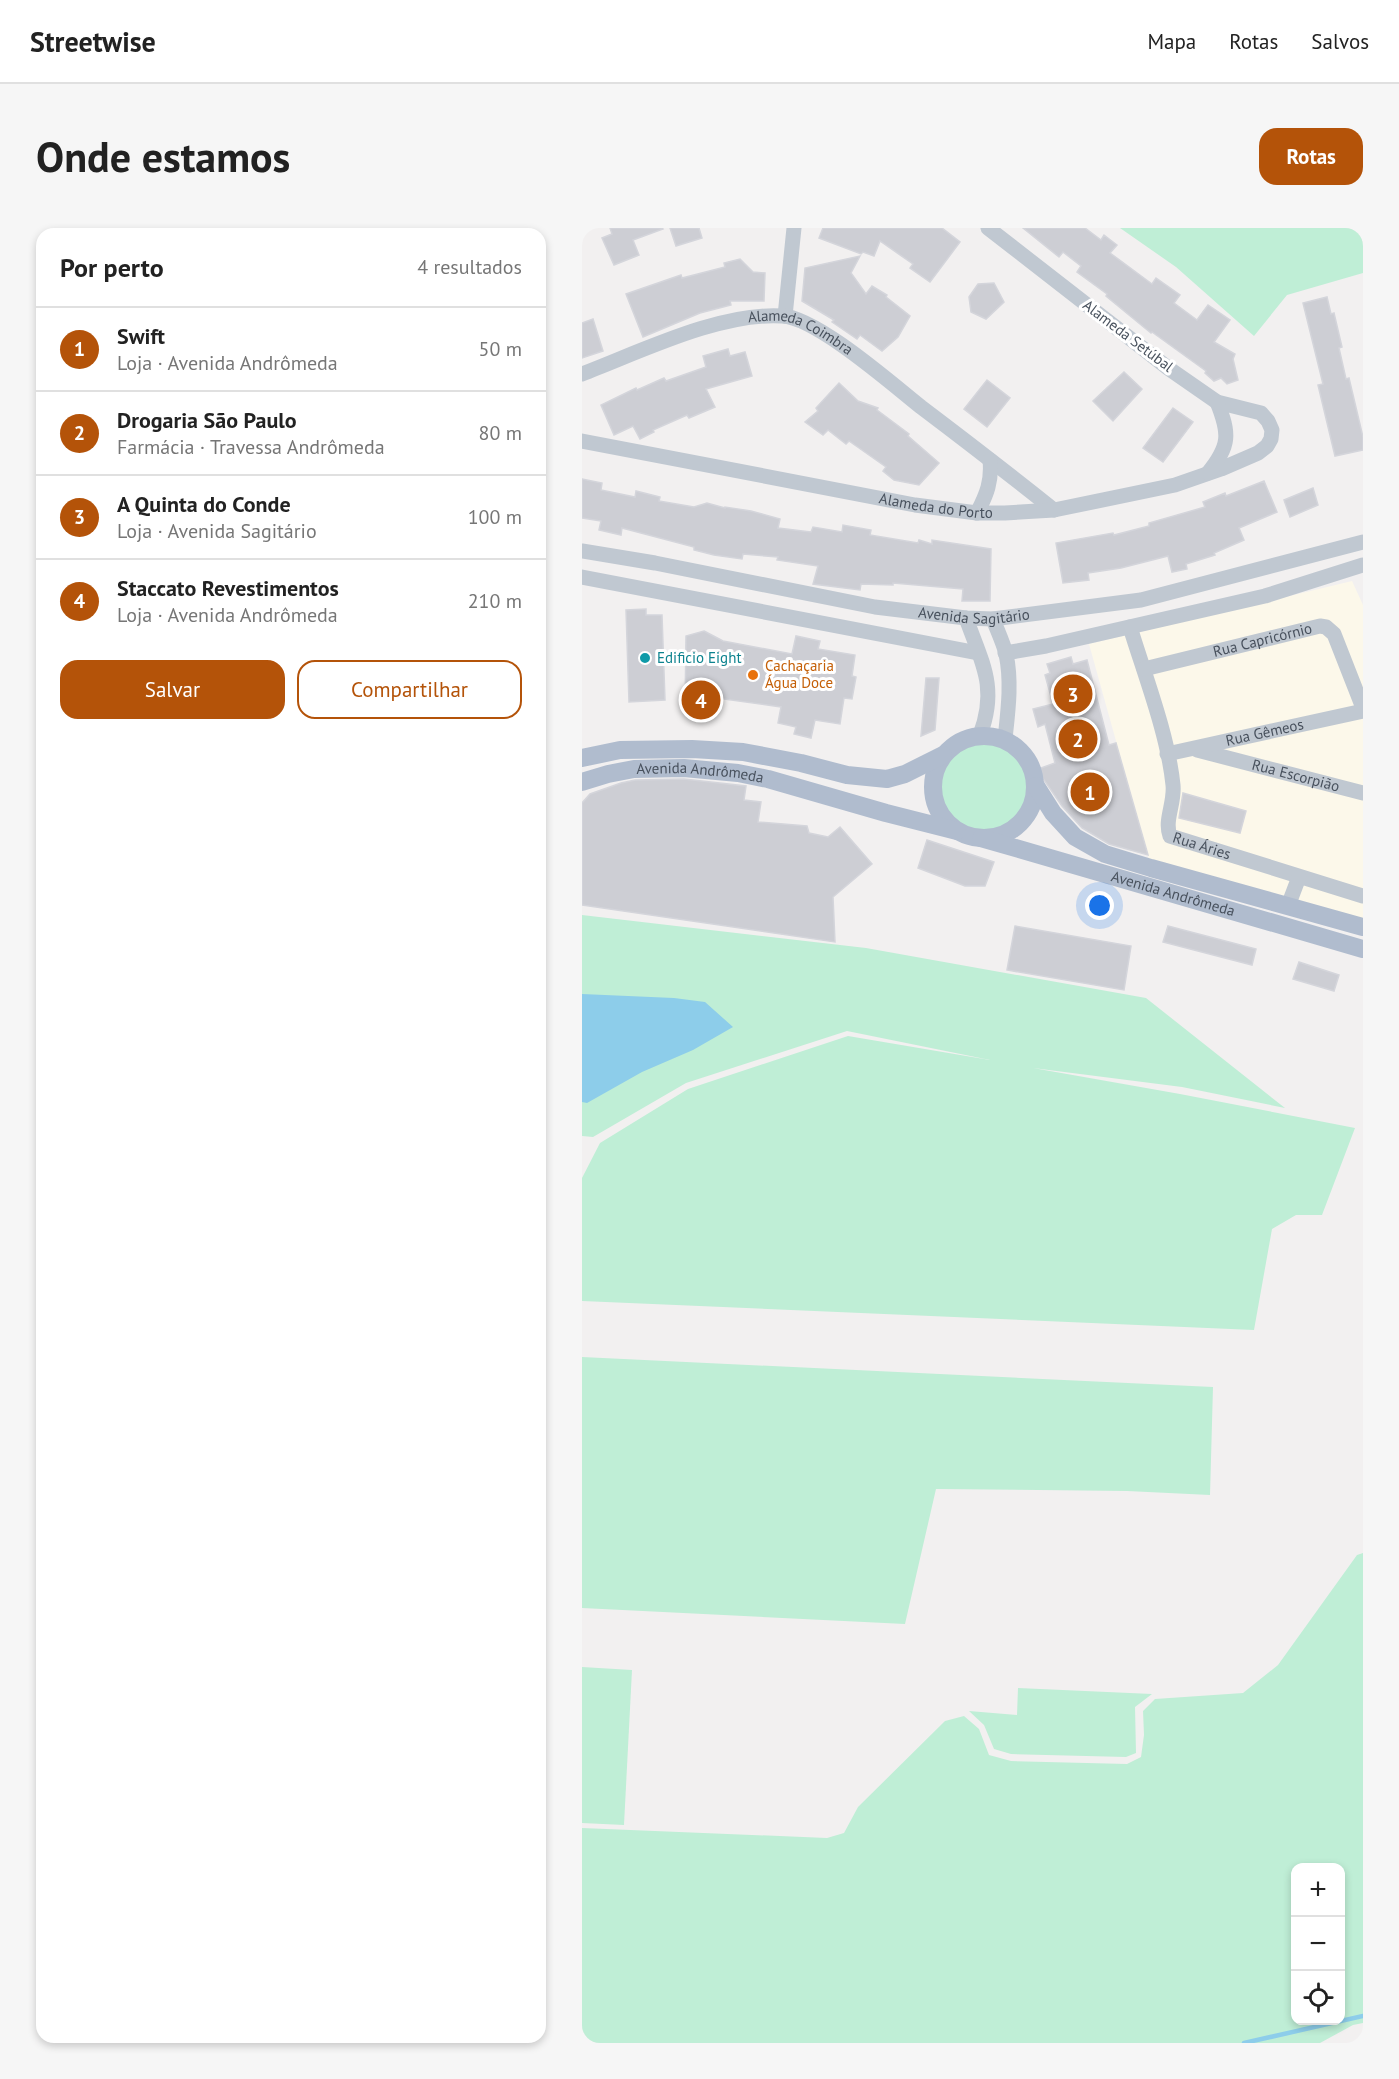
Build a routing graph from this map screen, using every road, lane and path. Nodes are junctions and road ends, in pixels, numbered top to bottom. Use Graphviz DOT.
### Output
graph roads {
  1 [pos="794,228"];
  2 [pos="988,228"];
  3 [pos="785,315"];
  4 [pos="582,374"];
  5 [pos="1217,402"];
  6 [pos="1272,430"];
  7 [pos="582,441"];
  8 [pos="990,460"];
  9 [pos="1207,474"];
  10 [pos="1054,510"];
  11 [pos="977,513"];
  12 [pos="1363,542"];
  13 [pos="582,551"];
  14 [pos="1363,565"];
  15 [pos="582,577"];
  16 [pos="966,618"];
  17 [pos="993,619"];
  18 [pos="1130,627"];
  19 [pos="978,653"];
  20 [pos="1005,653"];
  21 [pos="1144,669"];
  22 [pos="1363,710"];
  23 [pos="980,735"];
  24 [pos="1005,739"];
  25 [pos="1193,748"];
  26 [pos="1167,754"];
  27 [pos="943,755"];
  28 [pos="582,758"];
  29 [pos="582,782"];
  30 [pos="1036,786"];
  31 [pos="1363,793"];
  32 [pos="957,831"];
  33 [pos="981,838"];
  34 [pos="1299,877"];
  35 [pos="1363,896"];
  36 [pos="1288,906"];
  37 [pos="1363,927"];
  38 [pos="1363,949"];
  1 -- 3 [label="street"];
  2 -- 5 [label="street, Alameda Setúbal"];
  3 -- 4 [label="street, Alameda Coimbra"];
  3 -- 8 [label="street, Alameda Coimbra"];
  5 -- 6 [label="street, Alameda Setúbal"];
  5 -- 9 [label="street"];
  6 -- 9 [label="street, Alameda do Porto"];
  7 -- 11 [label="street, Alameda do Porto"];
  8 -- 10 [label="street, Alameda Coimbra"];
  8 -- 11 [label="street"];
  9 -- 10 [label="street, Alameda do Porto"];
  10 -- 11 [label="street, Alameda do Porto"];
  12 -- 17 [label="street, Avenida Sagitário"];
  13 -- 16 [label="street, Avenida Sagitário"];
  14 -- 18 [label="street"];
  15 -- 19 [label="street, Avenida Sagitário"];
  16 -- 17 [label="street, Avenida Sagitário"];
  16 -- 19 [label="street"];
  17 -- 20 [label="street"];
  18 -- 20 [label="street"];
  18 -- 21 [label="street, Rua Áries"];
  19 -- 23 [label="street"];
  20 -- 24 [label="street"];
  21 -- 22 [label="street, Rua Capricórnio"];
  21 -- 26 [label="street, Rua Áries"];
  22 -- 25 [label="street, Rua Gêmeos"];
  23 -- 24 [label="main road"];
  23 -- 27 [label="main road"];
  24 -- 30 [label="main road"];
  25 -- 26 [label="street, Rua Gêmeos"];
  25 -- 31 [label="street, Rua Escorpião"];
  26 -- 34 [label="street, Rua Áries"];
  27 -- 28 [label="main road, Avenida Andrômeda"];
  27 -- 32 [label="main road"];
  29 -- 32 [label="main road, Avenida Andrômeda"];
  30 -- 33 [label="main road"];
  30 -- 36 [label="main road, Avenida Andrômeda"];
  32 -- 33 [label="main road"];
  33 -- 38 [label="main road, Avenida Andrômeda"];
  34 -- 35 [label="street, Rua Áries"];
  34 -- 36 [label="street"];
  36 -- 37 [label="main road, Avenida Andrômeda"];
}
